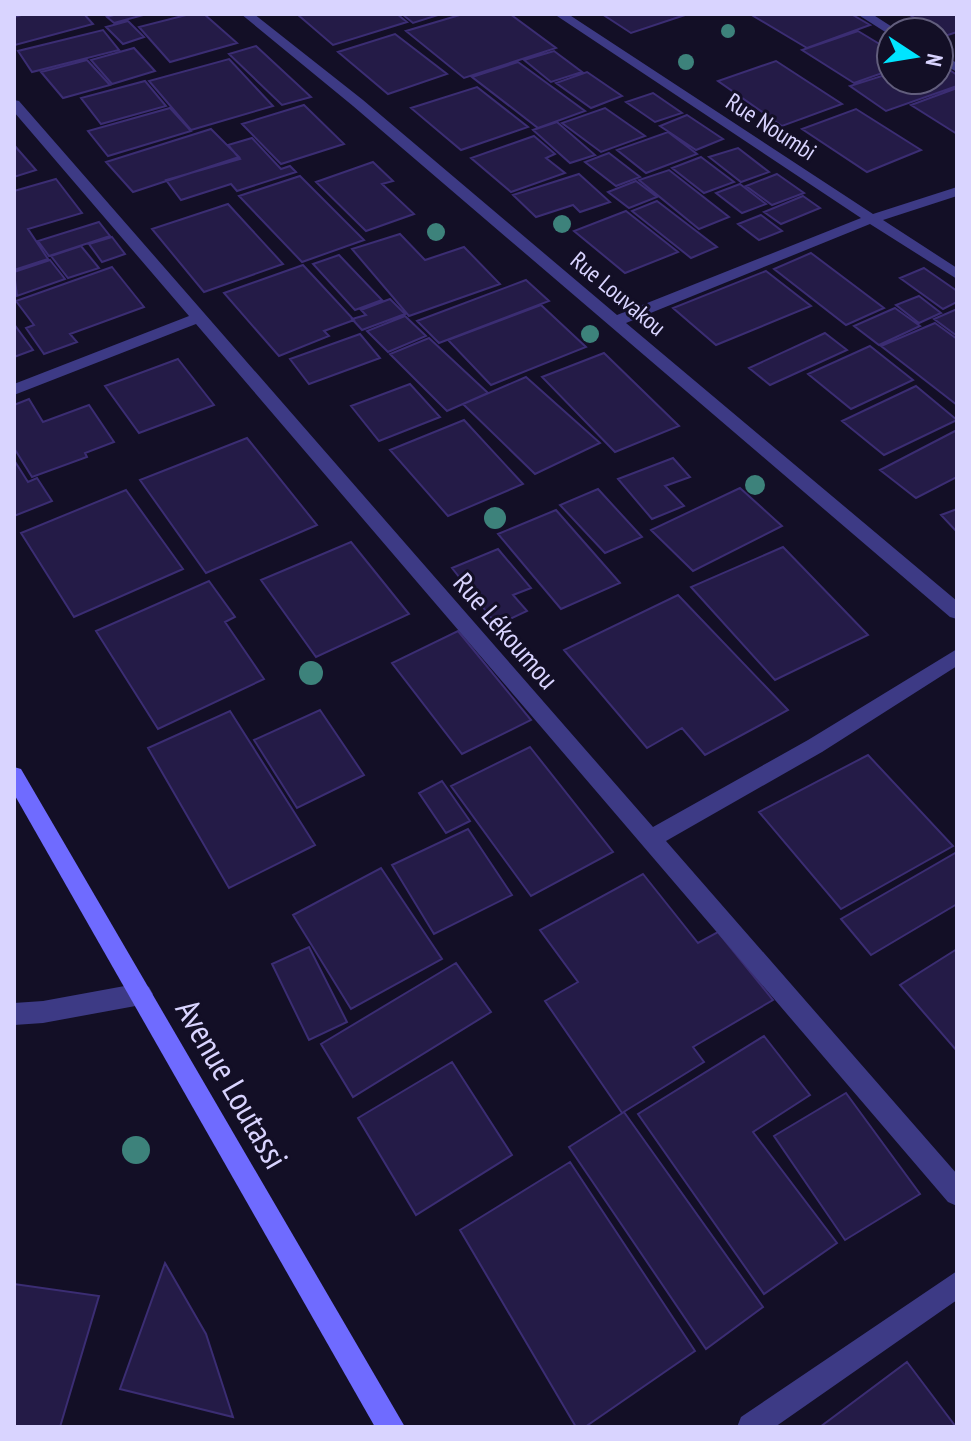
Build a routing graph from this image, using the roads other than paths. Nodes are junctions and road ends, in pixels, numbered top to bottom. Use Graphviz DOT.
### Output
graph roads {
  1 [pos="247,14"];
  2 [pos="560,14"];
  3 [pos="14,104"];
  4 [pos="957,191"];
  5 [pos="871,219"];
  6 [pos="957,275"];
  7 [pos="200,317"];
  8 [pos="614,322"];
  9 [pos="14,390"];
  10 [pos="957,612"];
  11 [pos="957,656"];
  12 [pos="14,775"];
  13 [pos="649,840"];
  14 [pos="141,994"];
  15 [pos="14,1014"];
  16 [pos="957,1193"];
  17 [pos="957,1284"];
  18 [pos="391,1427"];
  19 [pos="751,1427"];
  1 -- 8 [label="street, Rue Louvakou"];
  2 -- 5 [label="street, Rue Noumbi"];
  3 -- 7 [label="street, Rue Lékoumou"];
  4 -- 5 [label="street"];
  5 -- 6 [label="street, Rue Noumbi"];
  5 -- 8 [label="street"];
  7 -- 9 [label="street"];
  7 -- 13 [label="street, Rue Lékoumou"];
  8 -- 10 [label="street, Rue Louvakou"];
  11 -- 13 [label="street"];
  12 -- 14 [label="main road, Avenue Loutassi"];
  13 -- 16 [label="street, Rue Lékoumou"];
  14 -- 15 [label="street"];
  14 -- 18 [label="main road, Avenue Loutassi"];
  17 -- 19 [label="street"];
}
